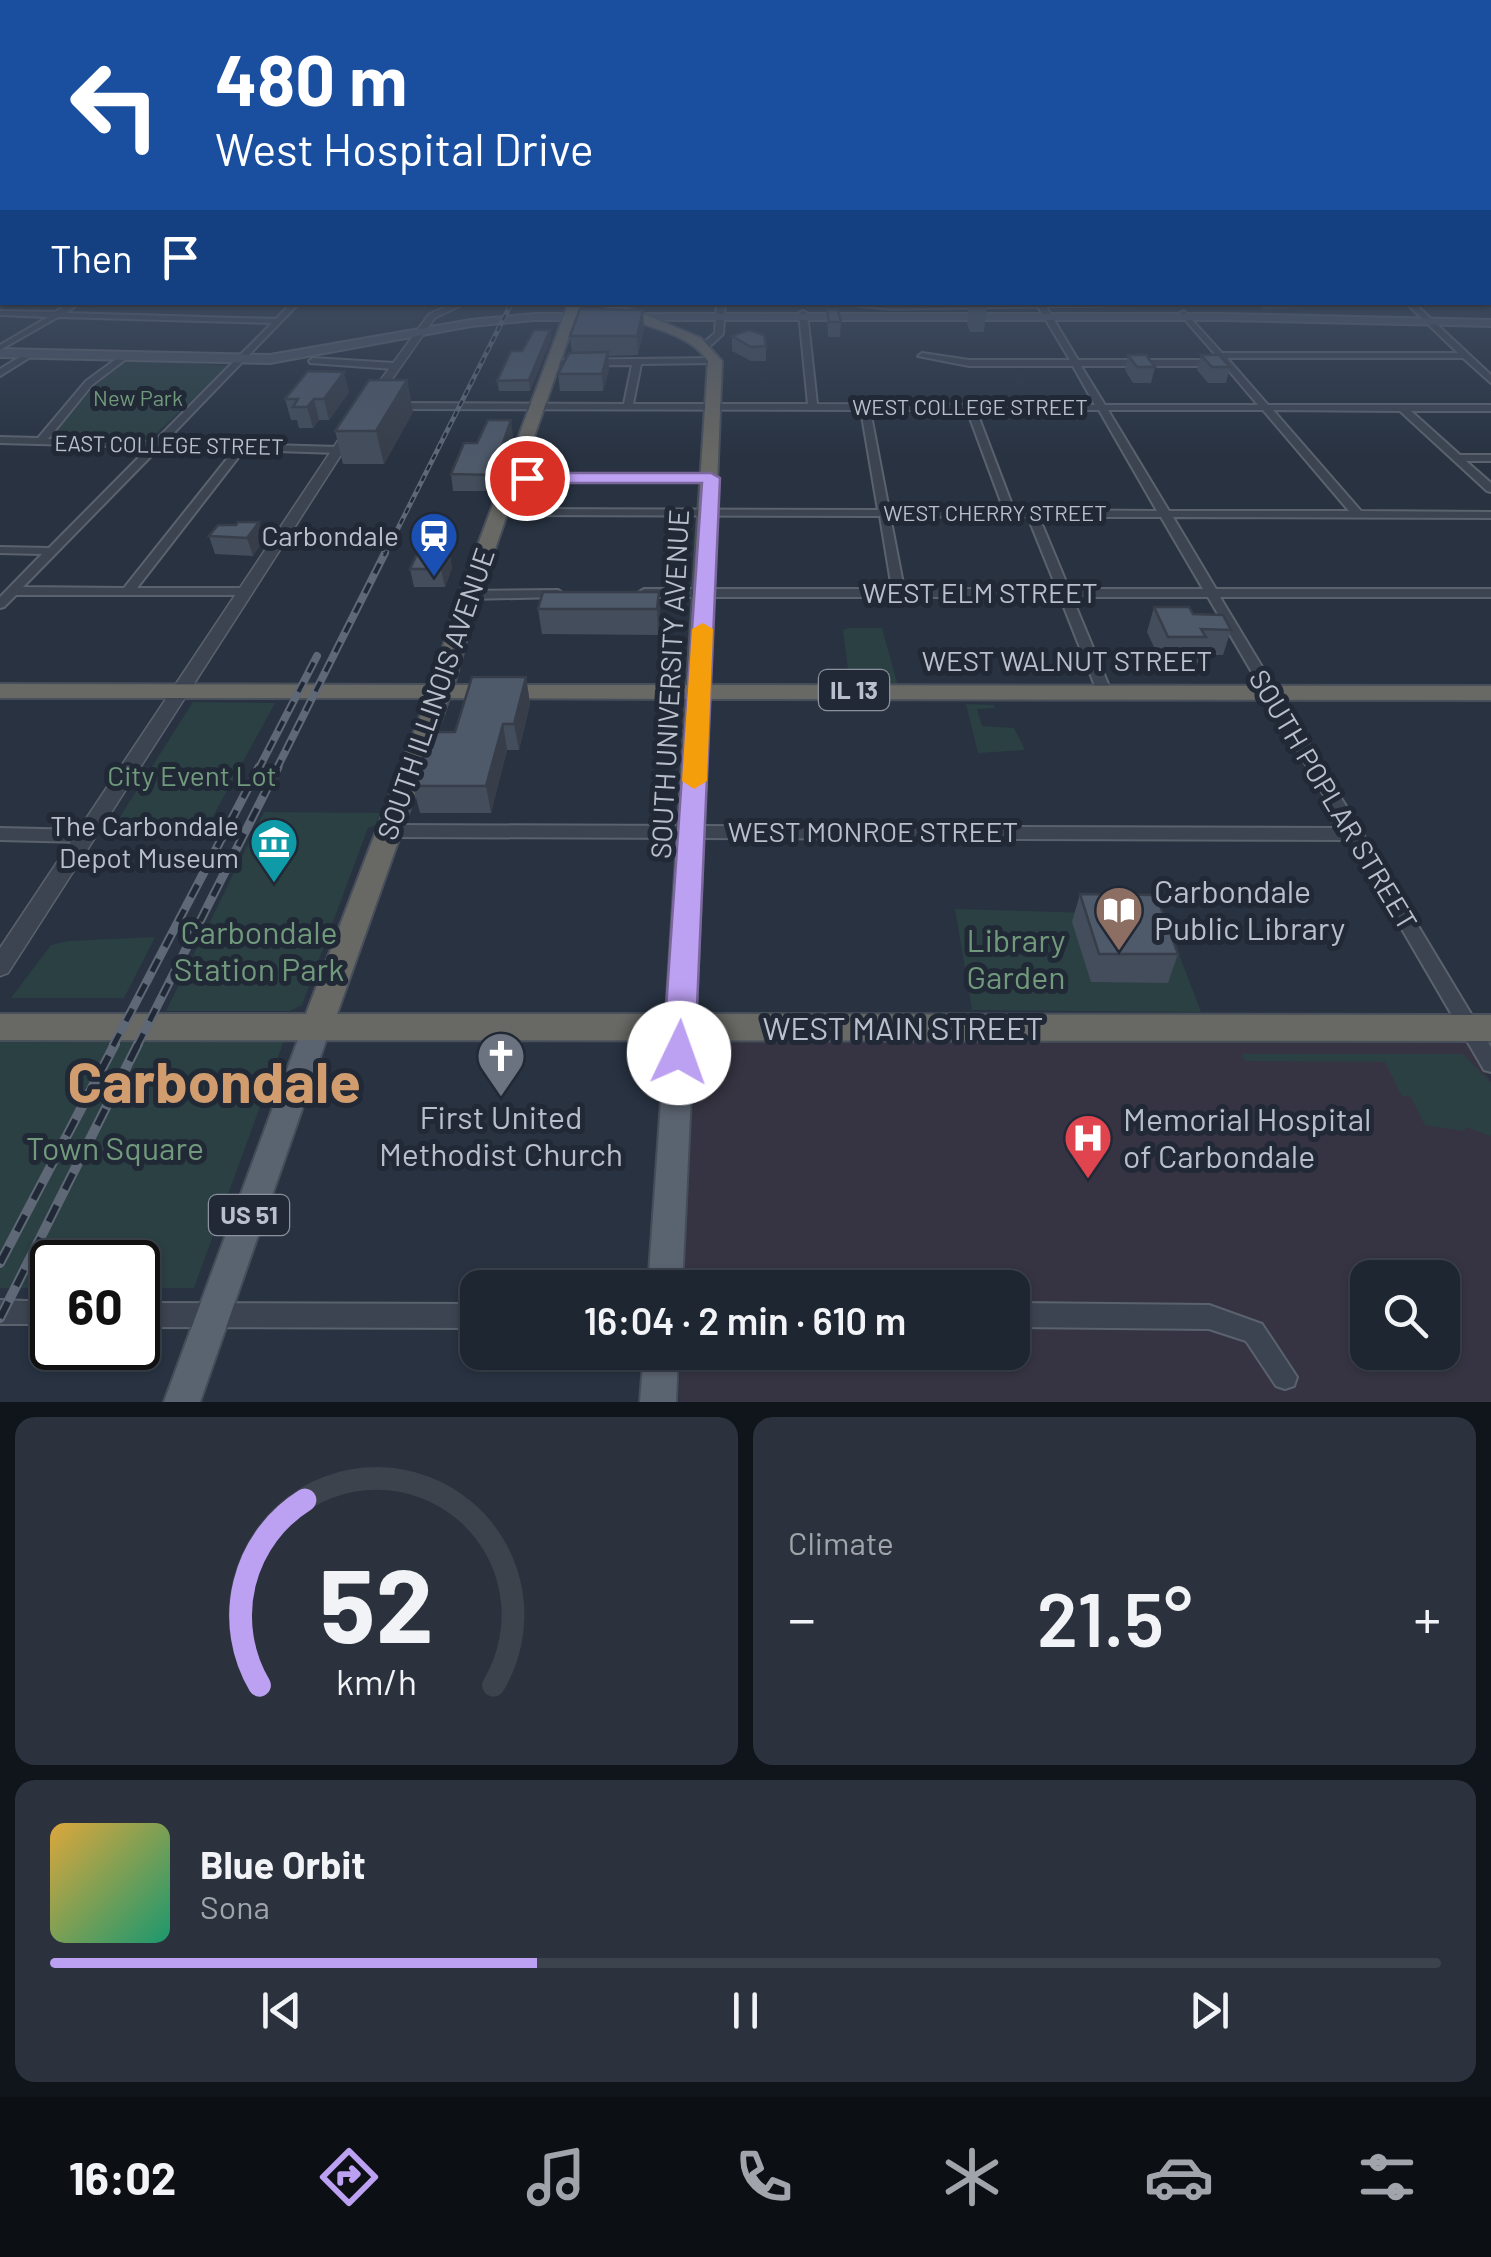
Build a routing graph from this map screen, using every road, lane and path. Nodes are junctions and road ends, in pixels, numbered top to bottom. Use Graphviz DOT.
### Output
graph roads {
  1 [pos="38,326"];
  2 [pos="273,326"];
  3 [pos="424,326"];
  4 [pos="441,326"];
  5 [pos="461,326"];
  6 [pos="566,326"];
  7 [pos="657,326"];
  8 [pos="719,326"];
  9 [pos="804,326"];
  10 [pos="1054,326"];
  11 [pos="1197,326"];
  12 [pos="1433,326"];
  13 [pos="416,336"];
  14 [pos="704,346"];
  15 [pos="0,350"];
  16 [pos="32,354"];
  17 [pos="922,356"];
  18 [pos="1463,356"];
  19 [pos="123,357"];
  20 [pos="244,359"];
  21 [pos="1226,360"];
  22 [pos="313,361"];
  23 [pos="637,362"];
  24 [pos="715,362"];
  25 [pos="552,363"];
  26 [pos="1076,364"];
  27 [pos="394,366"];
  28 [pos="1476,366"];
  29 [pos="1491,367"];
  30 [pos="0,373"];
  31 [pos="1491,380"];
  32 [pos="970,406"];
  33 [pos="367,407"];
  34 [pos="536,407"];
  35 [pos="628,407"];
  36 [pos="715,407"];
  37 [pos="813,407"];
  38 [pos="864,407"];
  39 [pos="1101,407"];
  40 [pos="1268,407"];
  41 [pos="1403,408"];
  42 [pos="1491,408"];
  43 [pos="356,423"];
  44 [pos="0,440"];
  45 [pos="40,442"];
  46 [pos="156,444"];
  47 [pos="241,447"];
  48 [pos="338,450"];
  49 [pos="1457,458"];
  50 [pos="1491,458"];
  51 [pos="511,478"];
  52 [pos="711,478"];
  53 [pos="1491,489"];
  54 [pos="498,512"];
  55 [pos="709,513"];
  56 [pos="886,513"];
  57 [pos="1010,513"];
  58 [pos="1032,513"];
  59 [pos="1164,514"];
  60 [pos="1357,514"];
  61 [pos="1491,515"];
  62 [pos="0,550"];
  63 [pos="52,551"];
  64 [pos="13,591"];
  65 [pos="128,591"];
  66 [pos="244,592"];
  67 [pos="705,592"];
  68 [pos="631,593"];
  69 [pos="899,593"];
  70 [pos="1210,593"];
  71 [pos="1491,593"];
  72 [pos="571,594"];
  73 [pos="1064,594"];
  74 [pos="469,595"];
  75 [pos="0,604"];
  76 [pos="441,690"];
  77 [pos="700,690"];
  78 [pos="0,691"];
  79 [pos="180,691"];
  80 [pos="1104,691"];
  81 [pos="1268,692"];
  82 [pos="1491,693"];
  83 [pos="389,831"];
  84 [pos="692,831"];
  85 [pos="0,834"];
  86 [pos="1356,834"];
  87 [pos="84,836"];
  88 [pos="0,967"];
  89 [pos="0,1027"];
  90 [pos="1480,1028"];
  91 [pos="316,1029"];
  92 [pos="680,1029"];
  93 [pos="1491,1064"];
  94 [pos="666,1270"];
  95 [pos="1,1312"];
  96 [pos="30,1313"];
  97 [pos="1030,1315"];
  98 [pos="160,1316"];
  99 [pos="460,1316"];
  100 [pos="212,1317"];
  101 [pos="660,1370"];
  102 [pos="1285,1377"];
  103 [pos="182,1402"];
  104 [pos="658,1402"];
  1 -- 15 [label="street"];
  2 -- 20 [label="street"];
  3 -- 13 [label="street"];
  4 -- 13 [label="main road"];
  5 -- 13 [label="main road"];
  6 -- 25 [label="highway, SOUTH ILLINOIS AVENUE / US 51"];
  7 -- 14 [label="highway"];
  8 -- 14 [label="street"];
  9 -- 37 [label="street"];
  10 -- 26 [label="street, SOUTH POPLAR STREET"];
  11 -- 21 [label="street"];
  12 -- 18 [label="street"];
  13 -- 20 [label="main road"];
  13 -- 20 [label="main road"];
  13 -- 27 [label="street"];
  14 -- 24 [label="highway"];
  15 -- 16 [label="main road"];
  16 -- 19 [label="main road"];
  16 -- 30 [label="street"];
  17 -- 26 [label="street"];
  18 -- 21 [label="street"];
  18 -- 28 [label="street"];
  19 -- 20 [label="main road"];
  19 -- 45 [label="street"];
  20 -- 46 [label="street"];
  21 -- 26 [label="street"];
  21 -- 40 [label="street"];
  22 -- 27 [label="street"];
  23 -- 24 [label="street"];
  23 -- 25 [label="street"];
  23 -- 35 [label="street"];
  24 -- 36 [label="highway, SOUTH UNIVERSITY AVENUE"];
  25 -- 34 [label="highway, SOUTH ILLINOIS AVENUE / US 51"];
  26 -- 39 [label="street, SOUTH POPLAR STREET"];
  27 -- 33 [label="street"];
  28 -- 29 [label="street"];
  28 -- 31 [label="street"];
  32 -- 38 [label="street, WEST COLLEGE STREET"];
  32 -- 39 [label="street, WEST COLLEGE STREET"];
  32 -- 57 [label="street"];
  33 -- 34 [label="street, WEST COLLEGE STREET"];
  34 -- 35 [label="street, WEST COLLEGE STREET"];
  34 -- 51 [label="highway, SOUTH ILLINOIS AVENUE / US 51"];
  35 -- 36 [label="street, WEST COLLEGE STREET"];
  36 -- 37 [label="street, WEST COLLEGE STREET"];
  36 -- 52 [label="highway, SOUTH UNIVERSITY AVENUE"];
  37 -- 38 [label="street, WEST COLLEGE STREET"];
  38 -- 56 [label="street"];
  39 -- 40 [label="street, WEST COLLEGE STREET"];
  39 -- 59 [label="street, SOUTH POPLAR STREET"];
  40 -- 41 [label="street, WEST COLLEGE STREET"];
  40 -- 60 [label="street"];
  41 -- 42 [label="street, WEST COLLEGE STREET"];
  41 -- 49 [label="street"];
  43 -- 48 [label="street"];
  44 -- 45 [label="street, EAST COLLEGE STREET"];
  45 -- 46 [label="street, EAST COLLEGE STREET"];
  46 -- 47 [label="street, EAST COLLEGE STREET"];
  46 -- 63 [label="street"];
  47 -- 48 [label="street, EAST COLLEGE STREET"];
  47 -- 65 [label="street"];
  48 -- 66 [label="street"];
  49 -- 50 [label="street"];
  49 -- 53 [label="street"];
  51 -- 52 [label="street"];
  51 -- 54 [label="highway, SOUTH ILLINOIS AVENUE / US 51"];
  52 -- 55 [label="highway, SOUTH UNIVERSITY AVENUE"];
  54 -- 55 [label="street, WEST CHERRY STREET"];
  54 -- 74 [label="highway, SOUTH ILLINOIS AVENUE / US 51"];
  55 -- 56 [label="street, WEST CHERRY STREET"];
  55 -- 67 [label="highway, SOUTH UNIVERSITY AVENUE"];
  56 -- 57 [label="street, WEST CHERRY STREET"];
  56 -- 69 [label="street"];
  57 -- 58 [label="street, WEST CHERRY STREET"];
  58 -- 59 [label="street, WEST CHERRY STREET"];
  58 -- 73 [label="street"];
  59 -- 60 [label="street, WEST CHERRY STREET"];
  59 -- 70 [label="street, SOUTH POPLAR STREET"];
  60 -- 61 [label="street, WEST CHERRY STREET"];
  62 -- 63 [label="street"];
  63 -- 64 [label="street"];
  64 -- 65 [label="street"];
  64 -- 75 [label="street"];
  65 -- 66 [label="street"];
  66 -- 79 [label="street"];
  67 -- 68 [label="street, WEST ELM STREET"];
  67 -- 69 [label="street, WEST ELM STREET"];
  67 -- 77 [label="highway, SOUTH UNIVERSITY AVENUE"];
  69 -- 73 [label="street, WEST ELM STREET"];
  70 -- 71 [label="street, WEST ELM STREET"];
  70 -- 73 [label="street, WEST ELM STREET"];
  70 -- 81 [label="street, SOUTH POPLAR STREET"];
  72 -- 74 [label="street"];
  73 -- 80 [label="street"];
  74 -- 76 [label="highway, SOUTH ILLINOIS AVENUE / US 51"];
  76 -- 77 [label="highway, WEST WALNUT STREET / IL 13"];
  76 -- 79 [label="highway, WEST WALNUT STREET / IL 13"];
  76 -- 83 [label="highway, SOUTH ILLINOIS AVENUE / US 51"];
  77 -- 80 [label="highway, WEST WALNUT STREET / IL 13"];
  77 -- 84 [label="highway, SOUTH UNIVERSITY AVENUE"];
  78 -- 79 [label="highway, IL 13"];
  79 -- 87 [label="street"];
  80 -- 81 [label="highway, WEST WALNUT STREET / IL 13"];
  81 -- 82 [label="highway, WEST WALNUT STREET / IL 13"];
  81 -- 86 [label="street, SOUTH POPLAR STREET"];
  83 -- 84 [label="street, WEST MONROE STREET"];
  83 -- 91 [label="highway, SOUTH ILLINOIS AVENUE / US 51"];
  84 -- 86 [label="street, WEST MONROE STREET"];
  84 -- 92 [label="highway, SOUTH UNIVERSITY AVENUE"];
  85 -- 87 [label="street"];
  86 -- 90 [label="street, SOUTH POPLAR STREET"];
  87 -- 88 [label="street"];
  89 -- 91 [label="highway, WEST MAIN STREET"];
  90 -- 92 [label="highway, WEST MAIN STREET"];
  90 -- 93 [label="street, SOUTH POPLAR STREET"];
  91 -- 92 [label="highway, WEST MAIN STREET"];
  91 -- 100 [label="main road, US 51"];
  92 -- 94 [label="main road"];
  95 -- 96 [label="street"];
  97 -- 102 [label="street"];
  98 -- 100 [label="street"];
  99 -- 100 [label="street"];
  100 -- 103 [label="main road, US 51"];
  101 -- 104 [label="main road"];
}
